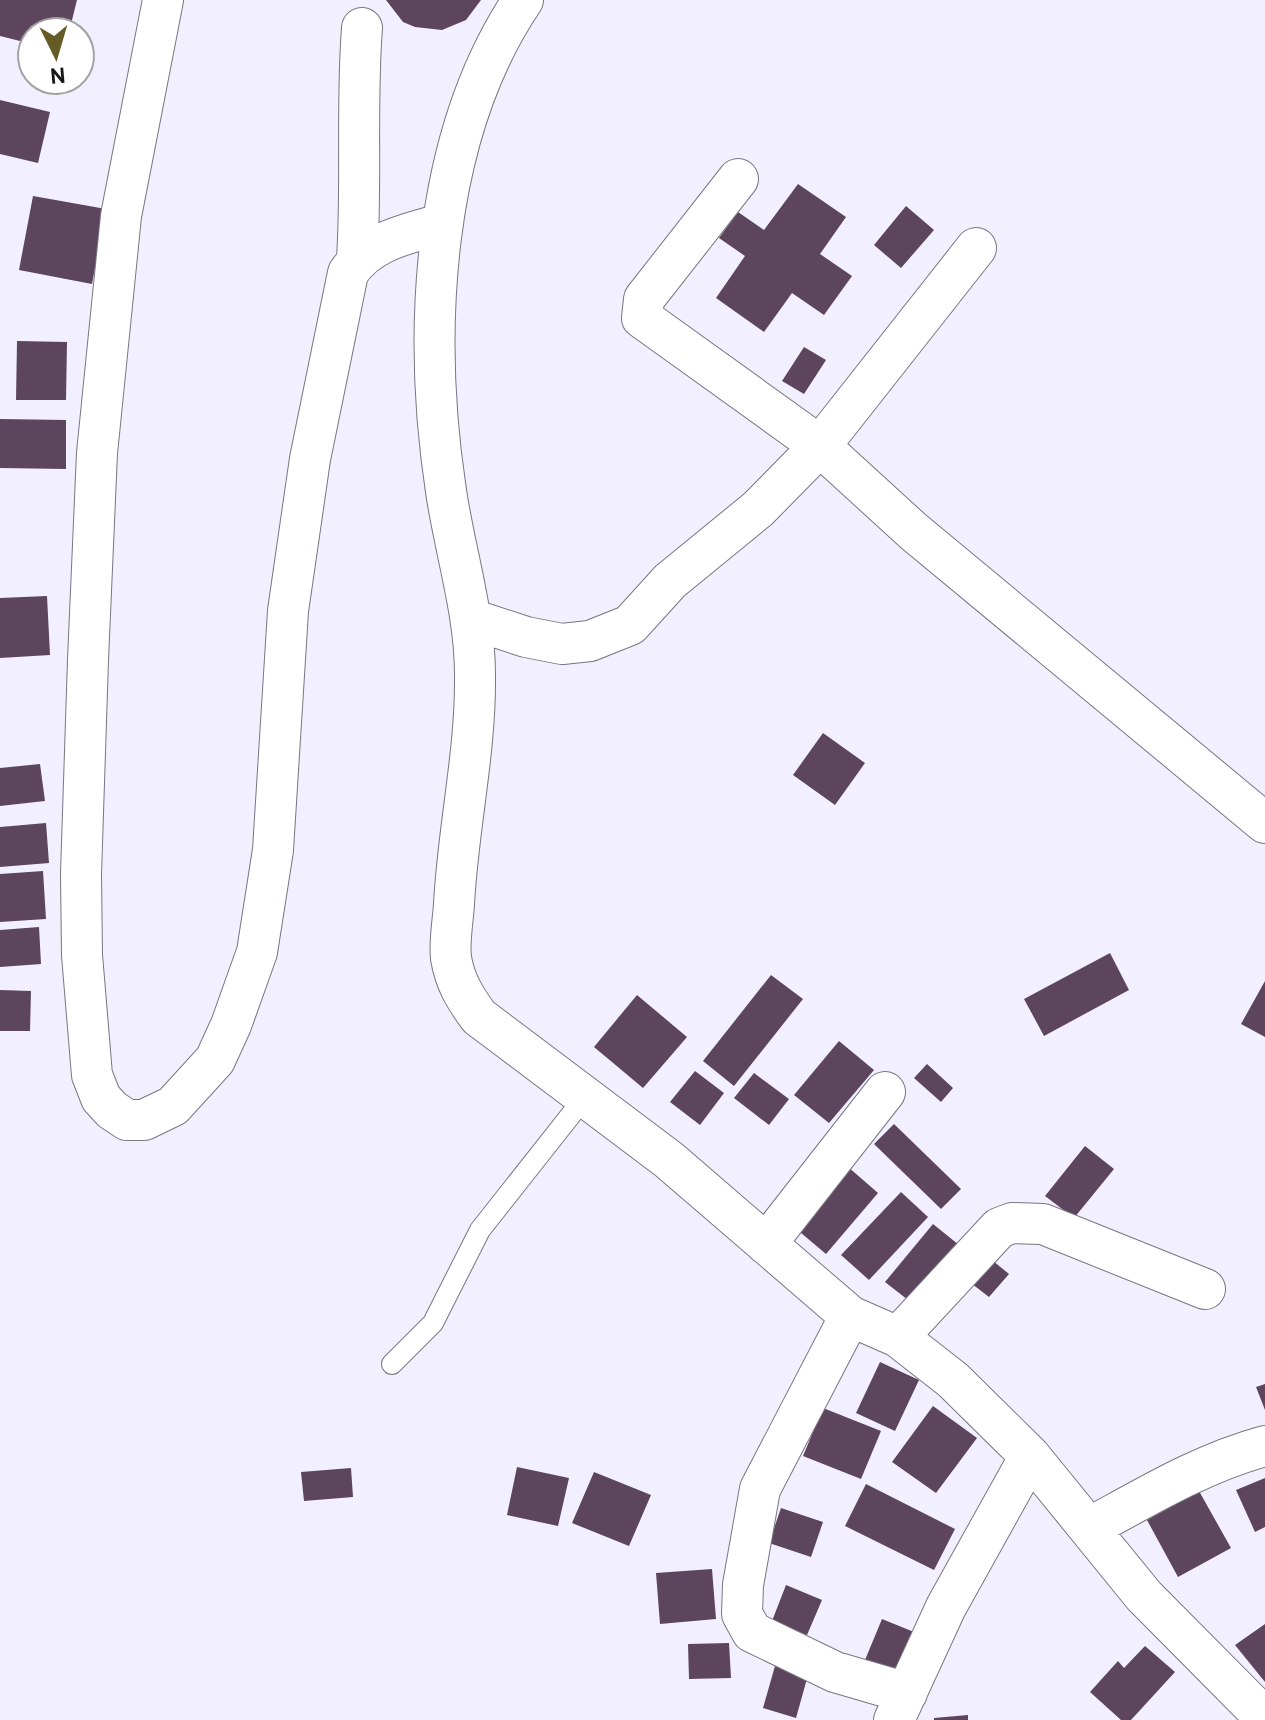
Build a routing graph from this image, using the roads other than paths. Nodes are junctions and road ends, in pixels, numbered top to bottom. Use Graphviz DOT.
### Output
graph roads {
  1 [pos="163,0"];
  2 [pos="523,0"];
  3 [pos="362,28"];
  4 [pos="738,179"];
  5 [pos="441,224"];
  6 [pos="976,248"];
  7 [pos="357,258"];
  8 [pos="820,446"];
  9 [pos="471,619"];
  10 [pos="1265,823"];
  11 [pos="885,1092"];
  12 [pos="585,1097"];
  13 [pos="766,1244"];
  14 [pos="1205,1289"];
  15 [pos="850,1316"];
  16 [pos="898,1337"];
  17 [pos="392,1364"];
  18 [pos="1265,1446"];
  19 [pos="1030,1456"];
  20 [pos="1089,1528"];
  21 [pos="900,1706"];
  22 [pos="1265,1718"];
  1 -- 7 [label="street"];
  2 -- 5 [label="street"];
  3 -- 7 [label="street"];
  4 -- 8 [label="street"];
  5 -- 7 [label="street"];
  5 -- 9 [label="street"];
  6 -- 8 [label="street"];
  8 -- 9 [label="street"];
  8 -- 10 [label="street"];
  9 -- 12 [label="street"];
  11 -- 13 [label="street"];
  12 -- 13 [label="street"];
  12 -- 17 [label="lane"];
  13 -- 15 [label="street"];
  14 -- 16 [label="street"];
  15 -- 16 [label="street"];
  15 -- 21 [label="street"];
  16 -- 19 [label="street"];
  18 -- 20 [label="street"];
  19 -- 20 [label="street"];
  19 -- 21 [label="street"];
  20 -- 22 [label="street"];
}
